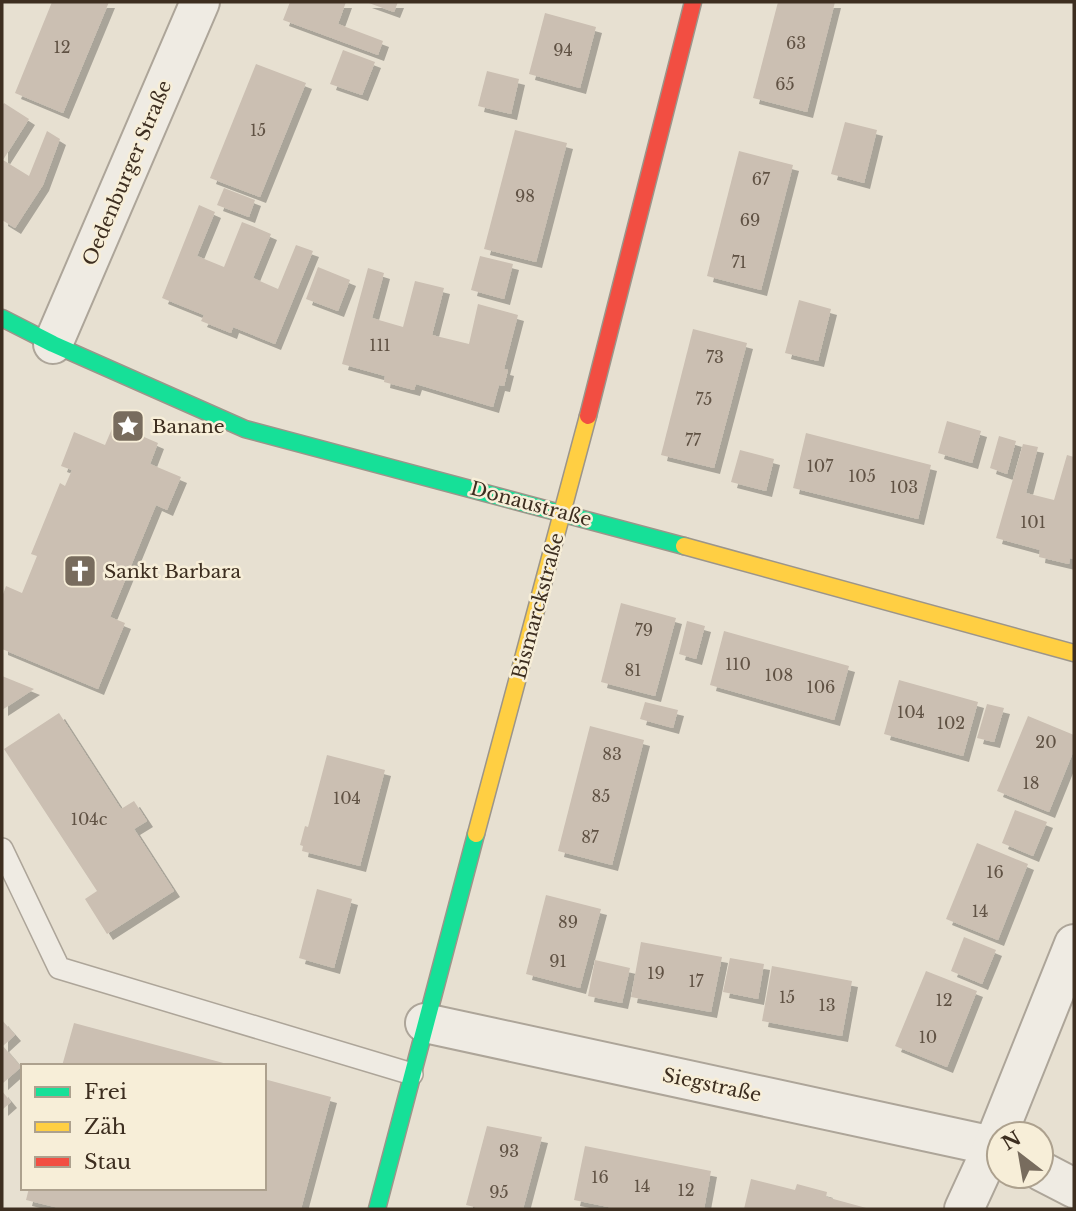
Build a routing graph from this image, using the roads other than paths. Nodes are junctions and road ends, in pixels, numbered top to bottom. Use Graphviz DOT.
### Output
graph roads {
  1 [pos="200,2"];
  2 [pos="693,2"];
  3 [pos="2,317"];
  4 [pos="53,344"];
  5 [pos="563,513"];
  6 [pos="1074,653"];
  7 [pos="2,849"];
  8 [pos="1074,944"];
  9 [pos="425,1023"];
  10 [pos="412,1074"];
  11 [pos="1007,1120"];
  12 [pos="985,1146"];
  13 [pos="985,1169"];
  14 [pos="1055,1178"];
  15 [pos="1074,1188"];
  16 [pos="377,1209"];
  17 [pos="964,1209"];
  1 -- 4 [label="street, Oedenburger Straße"];
  2 -- 5 [label="main road, Bismarckstraße"];
  3 -- 4 [label="main road, Donaustraße"];
  4 -- 5 [label="main road, Donaustraße"];
  5 -- 6 [label="main road, Donaustraße"];
  5 -- 9 [label="main road, Bismarckstraße"];
  7 -- 10 [label="lane"];
  8 -- 11 [label="street"];
  9 -- 10 [label="main road, Bismarckstraße"];
  9 -- 12 [label="street, Siegstraße"];
  10 -- 16 [label="main road, Bismarckstraße"];
  13 -- 17 [label="street"];
  14 -- 15 [label="street"];
}
